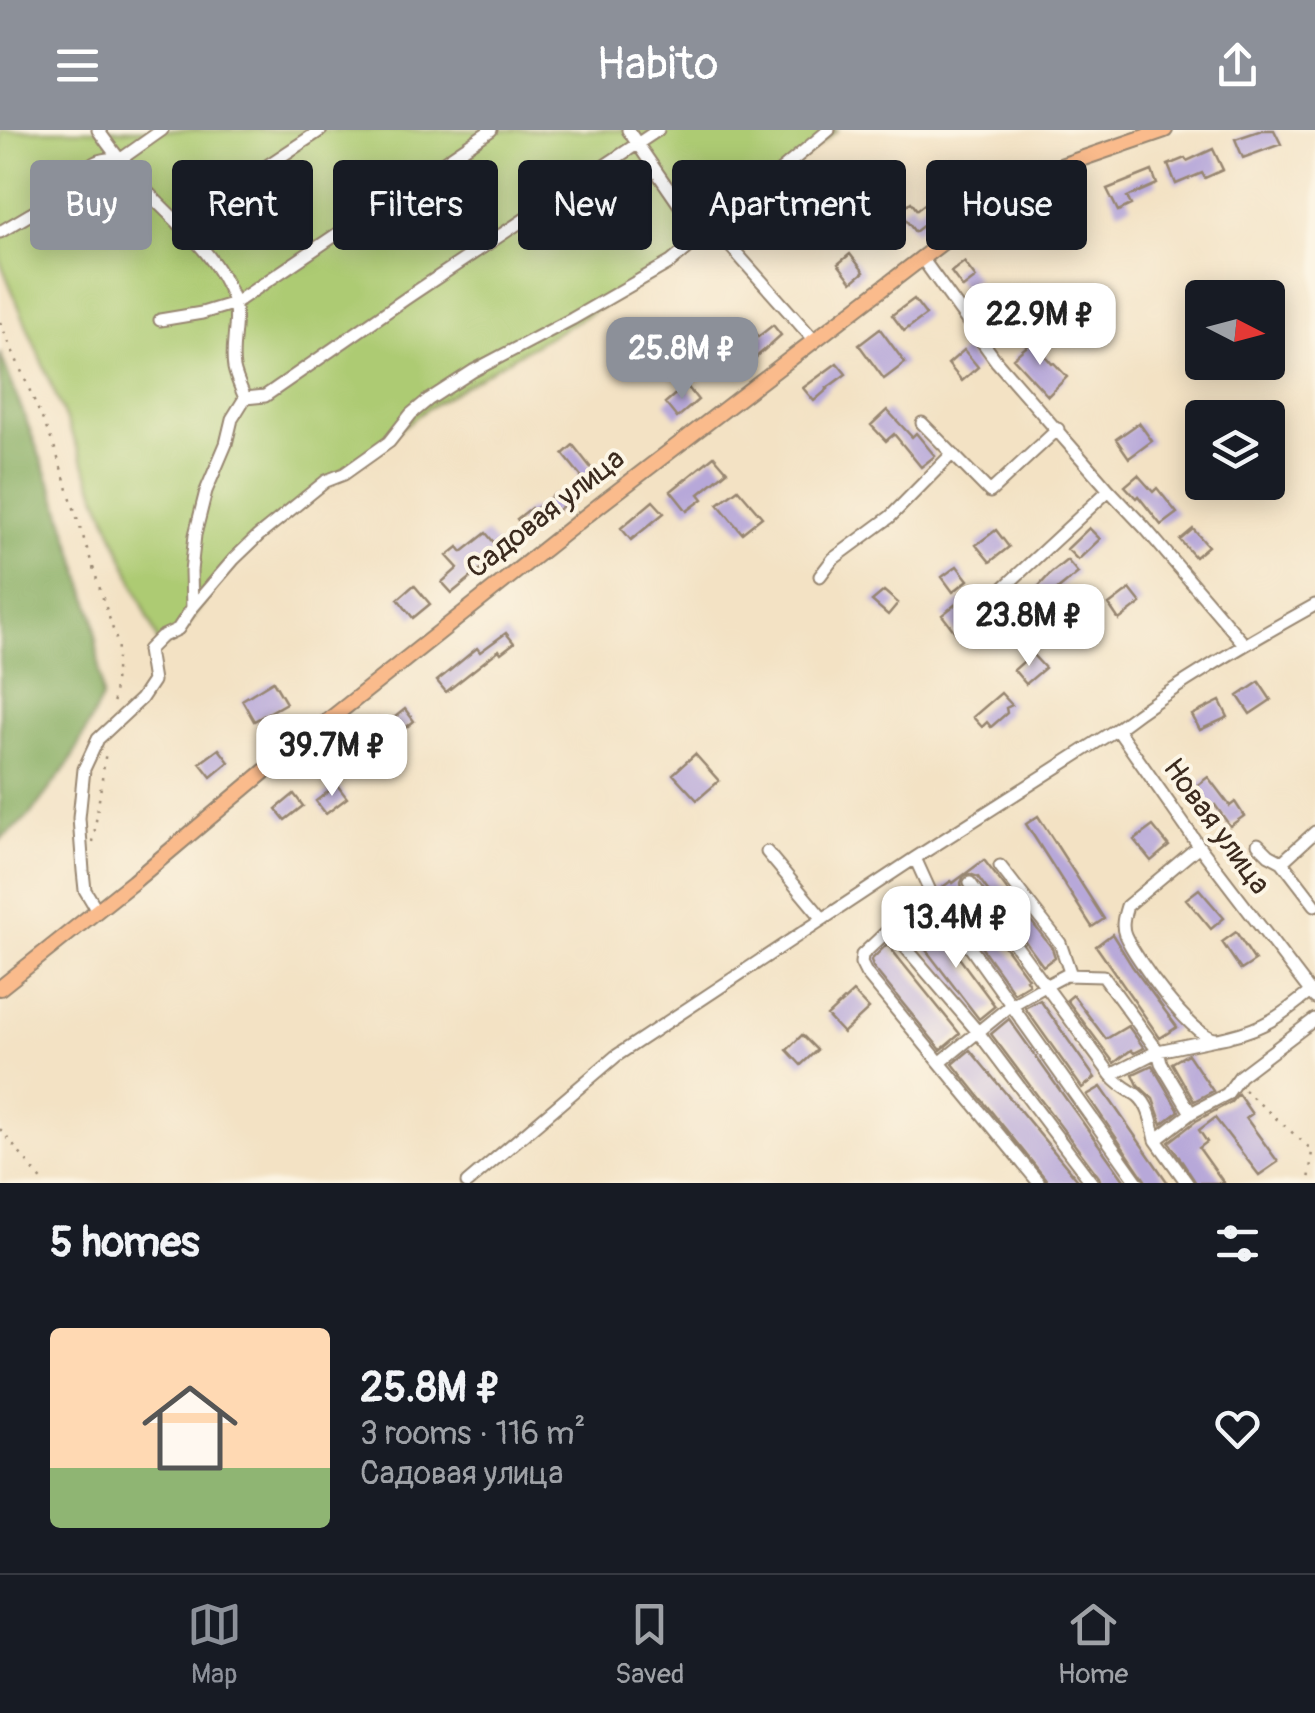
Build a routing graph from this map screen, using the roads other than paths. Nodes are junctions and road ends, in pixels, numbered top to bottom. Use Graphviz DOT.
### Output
graph roads {
  1 [pos="98,130"];
  2 [pos="162,130"];
  3 [pos="321,130"];
  4 [pos="491,130"];
  5 [pos="628,130"];
  6 [pos="658,130"];
  7 [pos="829,130"];
  8 [pos="1165,130"];
  9 [pos="638,144"];
  10 [pos="122,159"];
  11 [pos="276,160"];
  12 [pos="793,160"];
  13 [pos="672,194"];
  14 [pos="172,217"];
  15 [pos="0,232"];
  16 [pos="204,250"];
  17 [pos="686,250"];
  18 [pos="734,250"];
  19 [pos="921,257"];
  20 [pos="235,303"];
  21 [pos="160,320"];
  22 [pos="814,340"];
  23 [pos="246,398"];
  24 [pos="922,422"];
  25 [pos="1058,430"];
  26 [pos="952,454"];
  27 [pos="1109,490"];
  28 [pos="820,576"];
  29 [pos="998,593"];
  30 [pos="1315,605"];
  31 [pos="192,608"];
  32 [pos="1244,644"];
  33 [pos="1116,729"];
  34 [pos="1315,832"];
  35 [pos="1258,844"];
  36 [pos="1199,846"];
  37 [pos="767,852"];
  38 [pos="915,858"];
  39 [pos="1282,862"];
  40 [pos="1000,866"];
  41 [pos="970,883"];
  42 [pos="930,891"];
  43 [pos="1315,905"];
  44 [pos="97,910"];
  45 [pos="823,919"];
  46 [pos="888,928"];
  47 [pos="1071,975"];
  48 [pos="1045,986"];
  49 [pos="0,988"];
  50 [pos="1313,995"];
  51 [pos="1010,1006"];
  52 [pos="1315,1019"];
  53 [pos="978,1032"];
  54 [pos="1216,1039"];
  55 [pos="1158,1051"];
  56 [pos="941,1062"];
  57 [pos="1110,1075"];
  58 [pos="1191,1113"];
  59 [pos="1156,1140"];
  60 [pos="468,1183"];
  61 [pos="1039,1183"];
  62 [pos="1092,1183"];
  63 [pos="1138,1183"];
  64 [pos="1187,1183"];
  1 -- 10 [label="street"];
  2 -- 10 [label="street"];
  3 -- 11 [label="street"];
  4 -- 20 [label="street"];
  5 -- 9 [label="street"];
  6 -- 9 [label="street"];
  7 -- 12 [label="street"];
  8 -- 19 [label="main road, Садовая улица"];
  9 -- 13 [label="street"];
  9 -- 23 [label="street"];
  10 -- 14 [label="street"];
  10 -- 15 [label="street"];
  16 -- 20 [label="street"];
  17 -- 31 [label="street"];
  18 -- 22 [label="street"];
  19 -- 22 [label="main road, Садовая улица"];
  19 -- 25 [label="street"];
  20 -- 21 [label="street"];
  20 -- 23 [label="street"];
  22 -- 44 [label="main road, Садовая улица"];
  23 -- 31 [label="street"];
  24 -- 26 [label="street"];
  25 -- 26 [label="street"];
  25 -- 27 [label="street"];
  26 -- 28 [label="street"];
  27 -- 29 [label="street"];
  27 -- 32 [label="street"];
  30 -- 32 [label="street"];
  31 -- 44 [label="street"];
  32 -- 33 [label="street"];
  33 -- 36 [label="street, Новая улица"];
  33 -- 38 [label="street"];
  34 -- 39 [label="street"];
  35 -- 39 [label="street"];
  36 -- 50 [label="street, Новая улица"];
  36 -- 54 [label="street"];
  37 -- 45 [label="street"];
  38 -- 42 [label="street"];
  38 -- 45 [label="street"];
  39 -- 43 [label="street"];
  40 -- 47 [label="street"];
  41 -- 48 [label="street"];
  42 -- 46 [label="street"];
  42 -- 51 [label="street"];
  44 -- 49 [label="main road, Садовая улица"];
  45 -- 60 [label="street"];
  46 -- 53 [label="street"];
  46 -- 56 [label="street"];
  47 -- 48 [label="street"];
  47 -- 55 [label="street"];
  48 -- 51 [label="street"];
  48 -- 57 [label="street"];
  50 -- 54 [label="street"];
  51 -- 53 [label="street"];
  51 -- 63 [label="street"];
  52 -- 58 [label="street"];
  53 -- 56 [label="street"];
  53 -- 62 [label="street"];
  54 -- 55 [label="street"];
  55 -- 57 [label="street"];
  55 -- 58 [label="street"];
  56 -- 61 [label="street"];
  57 -- 59 [label="street"];
  58 -- 59 [label="street"];
  59 -- 64 [label="street"];
}
